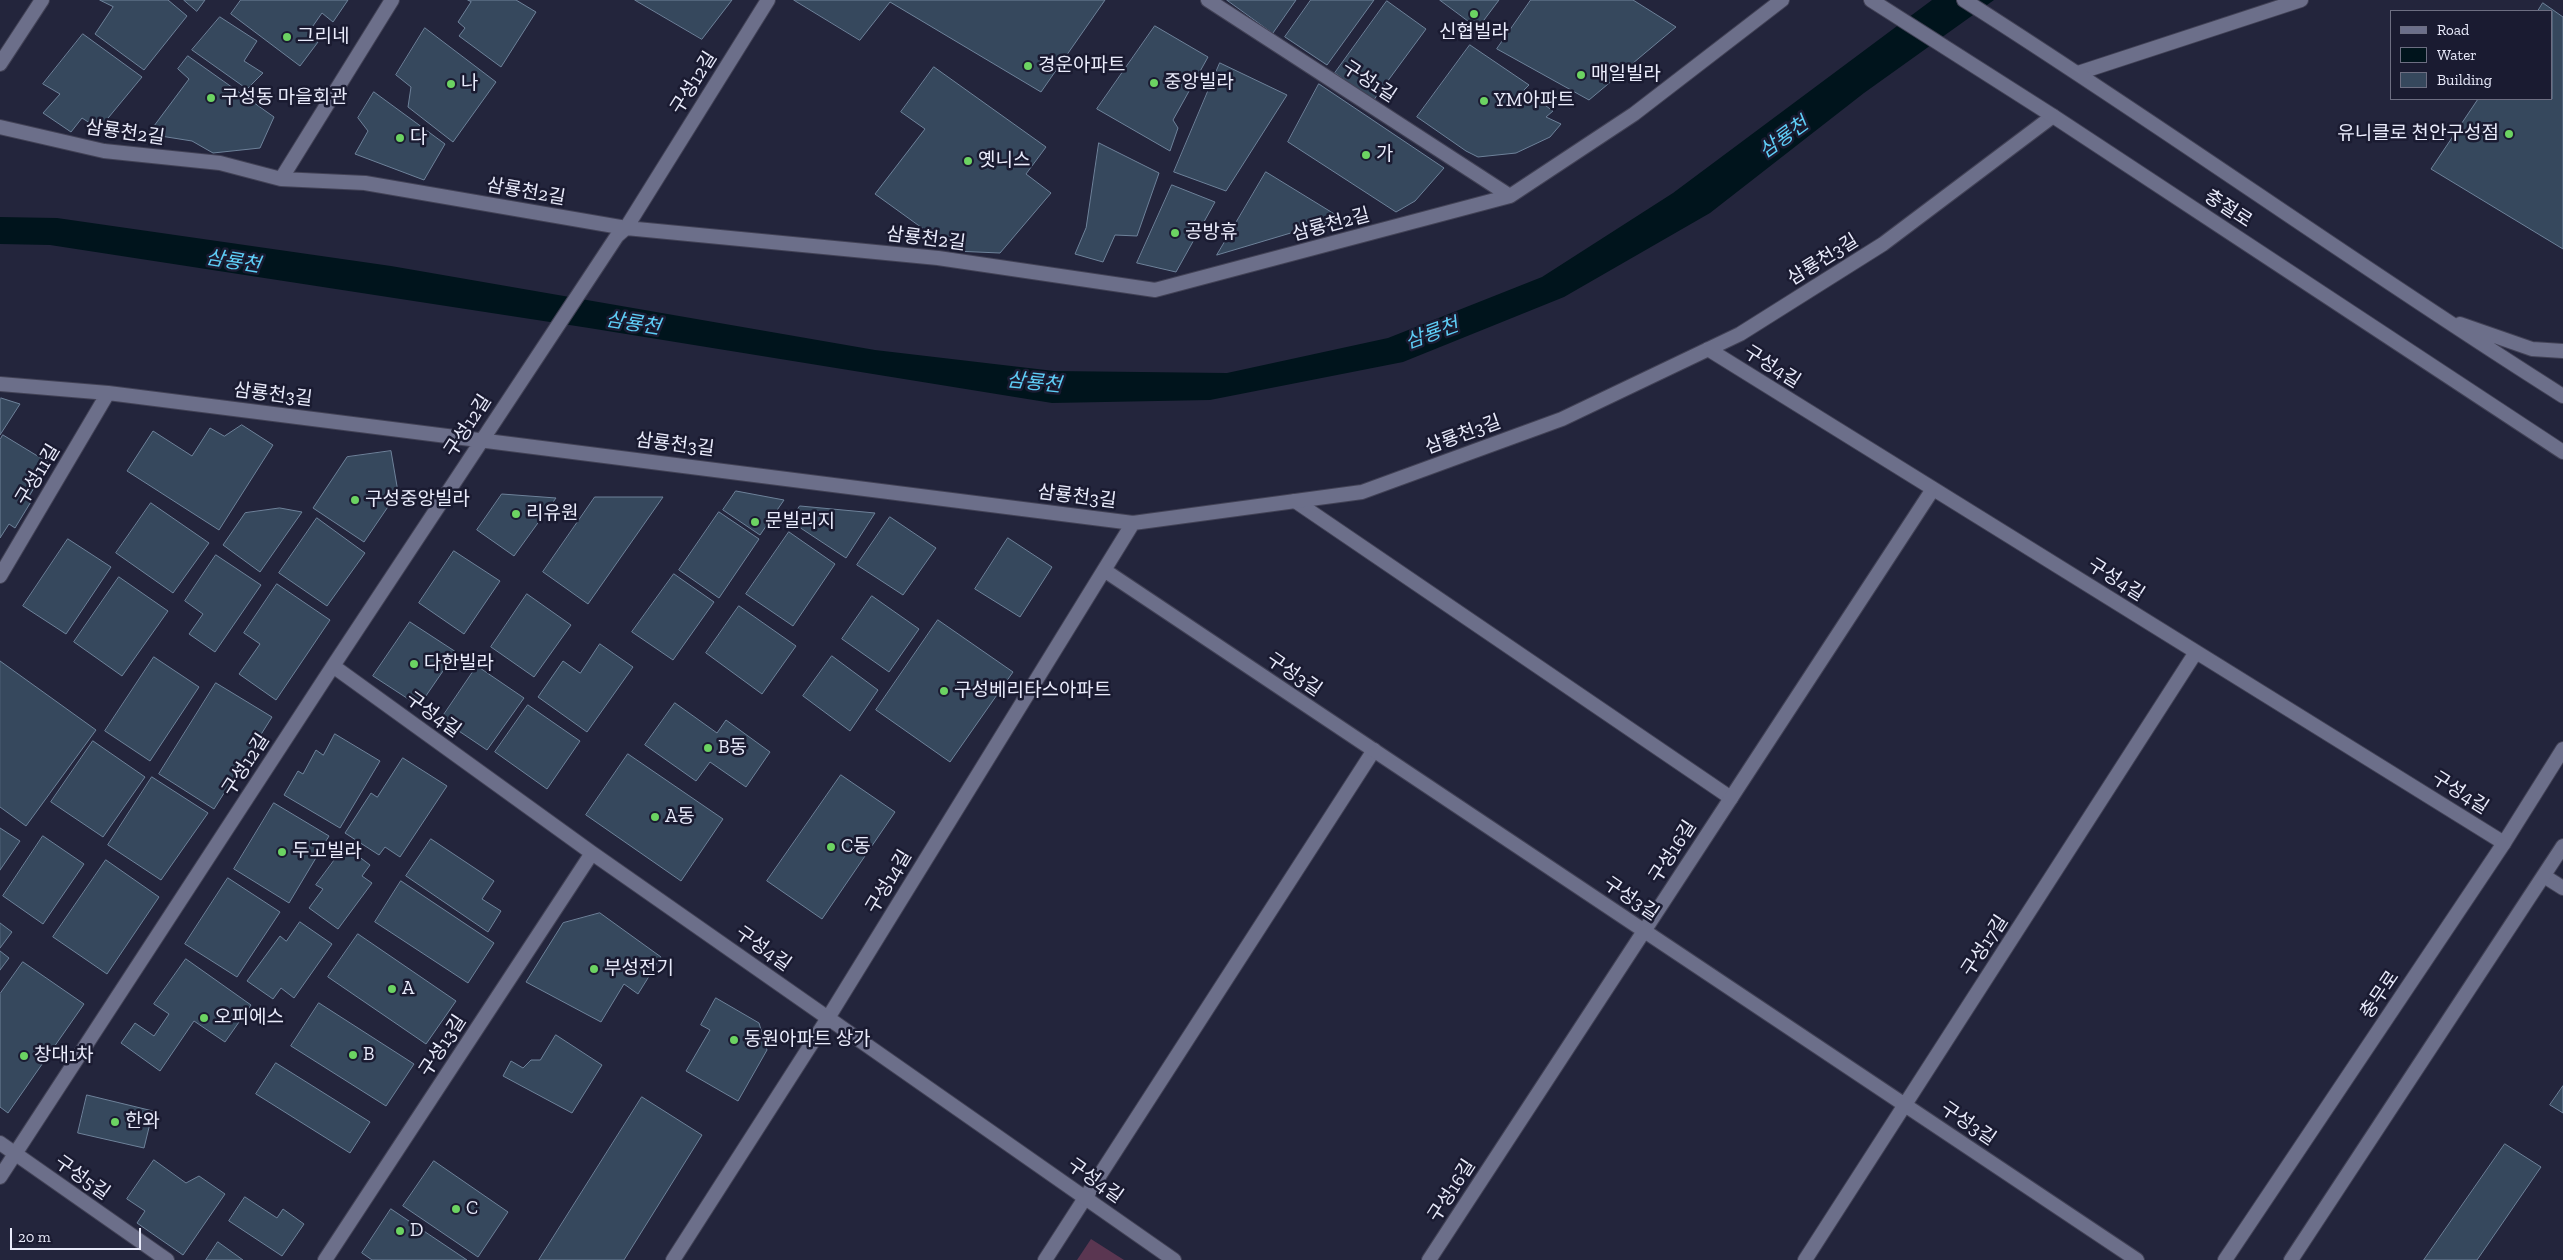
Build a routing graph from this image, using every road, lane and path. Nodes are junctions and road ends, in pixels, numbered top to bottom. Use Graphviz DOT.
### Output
graph roads {
  1 [pos="42,0"];
  2 [pos="392,0"];
  3 [pos="768,0"];
  4 [pos="1208,0"];
  5 [pos="1782,0"];
  6 [pos="1872,0"];
  7 [pos="1964,0"];
  8 [pos="2301,0"];
  9 [pos="0,64"];
  10 [pos="2078,73"];
  11 [pos="2053,116"];
  12 [pos="0,127"];
  13 [pos="281,179"];
  14 [pos="1510,196"];
  15 [pos="621,232"];
  16 [pos="2438,317"];
  17 [pos="1708,349"];
  18 [pos="2563,351"];
  19 [pos="0,384"];
  20 [pos="108,393"];
  21 [pos="2563,396"];
  22 [pos="482,440"];
  23 [pos="2563,452"];
  24 [pos="1933,489"];
  25 [pos="1295,501"];
  26 [pos="1134,523"];
  27 [pos="1104,570"];
  28 [pos="0,576"];
  29 [pos="2196,652"];
  30 [pos="333,666"];
  31 [pos="2563,749"];
  32 [pos="1374,750"];
  33 [pos="1730,798"];
  34 [pos="2504,842"];
  35 [pos="2563,846"];
  36 [pos="592,853"];
  37 [pos="2544,876"];
  38 [pos="2563,888"];
  39 [pos="1644,931"];
  40 [pos="828,1018"];
  41 [pos="1905,1105"];
  42 [pos="0,1143"];
  43 [pos="15,1154"];
  44 [pos="0,1177"];
  45 [pos="1087,1198"];
  46 [pos="167,1260"];
  47 [pos="325,1260"];
  48 [pos="673,1260"];
  49 [pos="1046,1260"];
  50 [pos="1174,1260"];
  51 [pos="1429,1260"];
  52 [pos="1805,1260"];
  53 [pos="2137,1260"];
  54 [pos="2225,1260"];
  55 [pos="2291,1260"];
  1 -- 9 [label="street"];
  2 -- 13 [label="street"];
  3 -- 15 [label="street, 구성12길"];
  4 -- 14 [label="street, 구성1길"];
  5 -- 14 [label="street, 삼룡천2길"];
  6 -- 11 [label="street, 충절로"];
  7 -- 10 [label="street, 충절로"];
  8 -- 10 [label="street"];
  10 -- 16 [label="street, 충절로"];
  11 -- 17 [label="street, 삼룡천3길"];
  11 -- 23 [label="street, 충절로"];
  12 -- 13 [label="street, 삼룡천2길"];
  13 -- 15 [label="street, 삼룡천2길"];
  14 -- 15 [label="street, 삼룡천2길"];
  15 -- 22 [label="street, 구성12길"];
  16 -- 18 [label="street"];
  16 -- 21 [label="street, 충절로"];
  17 -- 24 [label="street, 구성4길"];
  17 -- 25 [label="street, 삼룡천3길"];
  19 -- 20 [label="street, 삼룡천3길"];
  20 -- 22 [label="street, 삼룡천3길"];
  20 -- 28 [label="street, 구성11길"];
  22 -- 26 [label="street, 삼룡천3길"];
  22 -- 30 [label="street, 구성12길"];
  24 -- 29 [label="street, 구성4길"];
  24 -- 33 [label="street, 구성16길"];
  25 -- 26 [label="street, 삼룡천3길"];
  25 -- 33 [label="street"];
  26 -- 27 [label="street, 구성14길"];
  27 -- 32 [label="street, 구성3길"];
  27 -- 40 [label="street, 구성14길"];
  29 -- 34 [label="street, 구성4길"];
  29 -- 41 [label="street, 구성17길"];
  30 -- 36 [label="street, 구성4길"];
  30 -- 43 [label="street, 구성12길"];
  31 -- 34 [label="street, 충무로"];
  32 -- 39 [label="street, 구성3길"];
  32 -- 45 [label="street"];
  33 -- 39 [label="street, 구성16길"];
  34 -- 54 [label="street, 충무로"];
  35 -- 37 [label="street"];
  36 -- 40 [label="street, 구성4길"];
  36 -- 47 [label="street, 구성13길"];
  37 -- 38 [label="street"];
  37 -- 55 [label="street"];
  39 -- 41 [label="street, 구성3길"];
  39 -- 51 [label="street, 구성16길"];
  40 -- 45 [label="street, 구성4길"];
  40 -- 48 [label="street, 구성14길"];
  41 -- 52 [label="street, 구성17길"];
  41 -- 53 [label="street, 구성3길"];
  42 -- 43 [label="street, 구성5길"];
  43 -- 44 [label="street, 구성12길"];
  43 -- 46 [label="street, 구성5길"];
  45 -- 49 [label="street"];
  45 -- 50 [label="street, 구성4길"];
}
